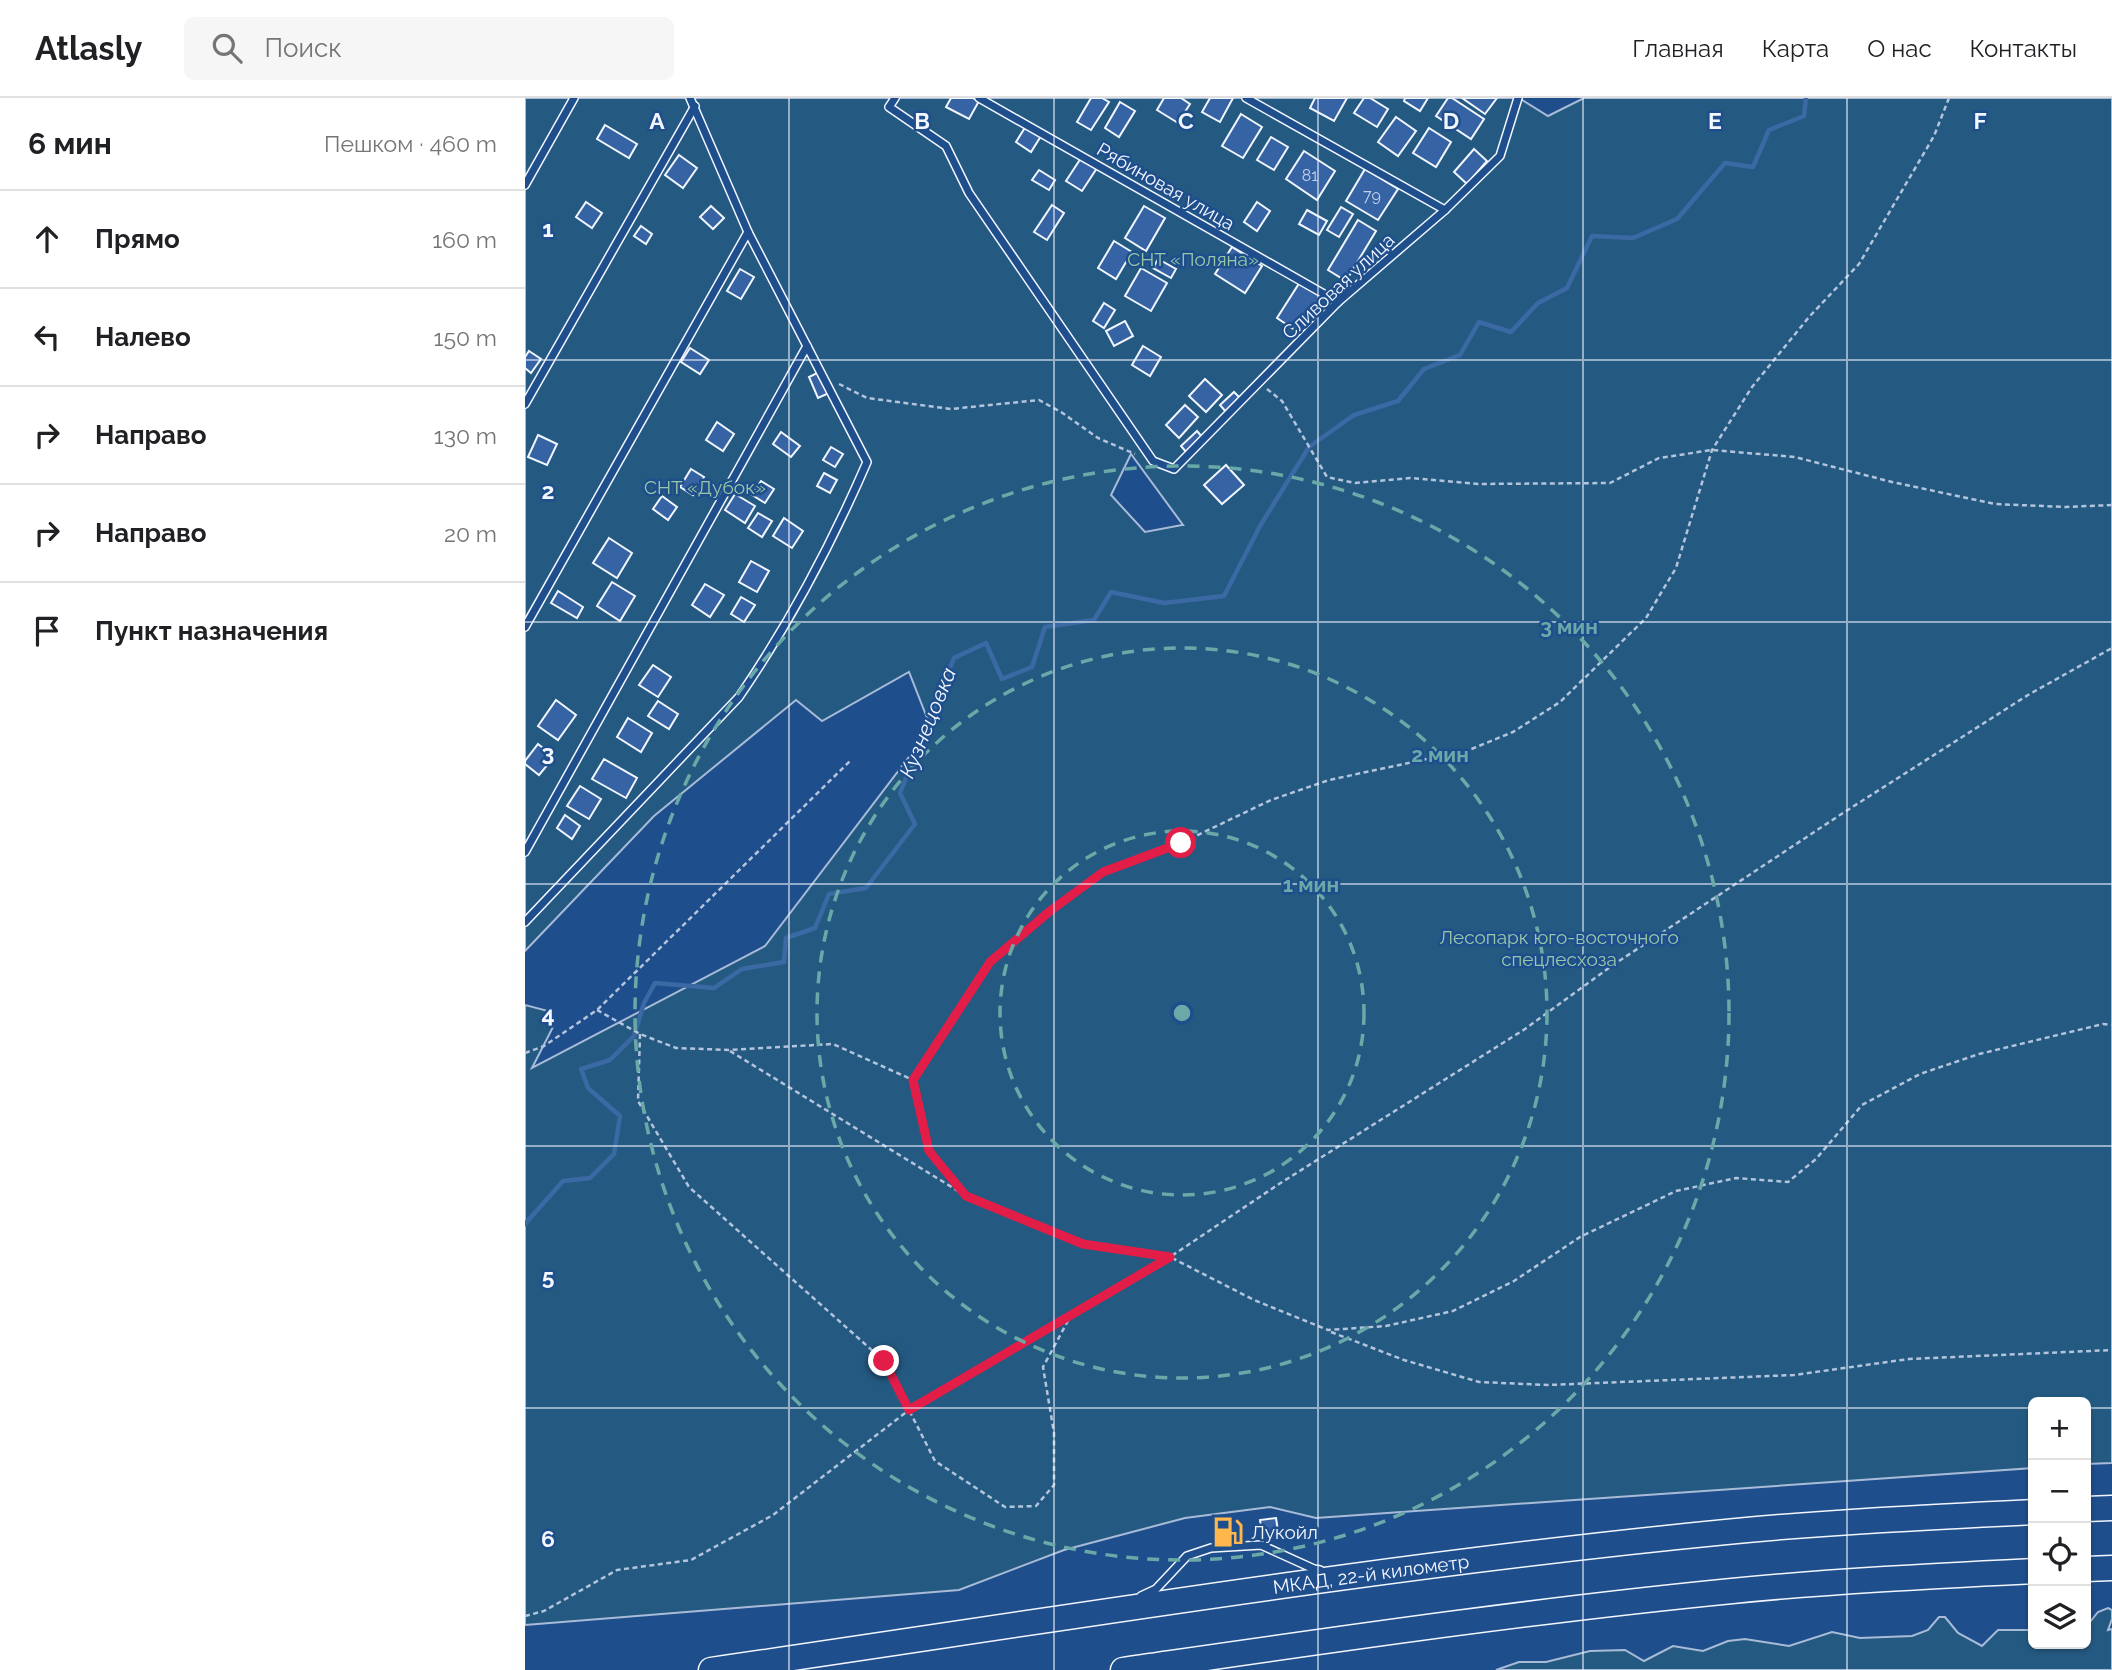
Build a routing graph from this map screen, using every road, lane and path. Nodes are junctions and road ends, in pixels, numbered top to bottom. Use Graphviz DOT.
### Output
graph roads {
  1 [pos="574,98"];
  2 [pos="690,98"];
  3 [pos="895,98"];
  4 [pos="979,98"];
  5 [pos="1246,98"];
  6 [pos="1518,98"];
  7 [pos="1949,98"];
  8 [pos="695,106"];
  9 [pos="525,185"];
  10 [pos="1445,210"];
  11 [pos="748,232"];
  12 [pos="1338,302"];
  13 [pos="807,346"];
  14 [pos="834,382"];
  15 [pos="1261,383"];
  16 [pos="525,404"];
  17 [pos="1712,450"];
  18 [pos="1153,461"];
  19 [pos="2112,505"];
  20 [pos="525,627"];
  21 [pos="2112,648"];
  22 [pos="850,761"];
  23 [pos="525,852"];
  24 [pos="525,922"];
  25 [pos="597,1010"];
  26 [pos="2112,1025"];
  27 [pos="640,1034"];
  28 [pos="729,1050"];
  29 [pos="525,1053"];
  30 [pos="913,1080"];
  31 [pos="966,1196"];
  32 [pos="1170,1257"];
  33 [pos="1070,1317"];
  34 [pos="1328,1330"];
  35 [pos="2112,1350"];
  36 [pos="909,1410"];
  37 [pos="2112,1508"];
  38 [pos="2091,1509"];
  39 [pos="2028,1512"];
  40 [pos="2112,1568"];
  41 [pos="2091,1569"];
  42 [pos="2028,1571"];
  43 [pos="1373,1574"];
  44 [pos="1114,1611"];
  45 [pos="525,1616"];
  46 [pos="1251,1652"];
  47 [pos="1228,1664"];
  48 [pos="711,1670"];
  49 [pos="1123,1670"];
  1 -- 9 [label="lane"];
  2 -- 8 [label="lane"];
  3 -- 18 [label="lane"];
  4 -- 12 [label="lane, Рябиновая улица"];
  5 -- 10 [label="lane"];
  6 -- 10 [label="lane, Сливовая улица"];
  7 -- 17 [label="path"];
  8 -- 11 [label="lane"];
  8 -- 16 [label="lane"];
  10 -- 12 [label="lane, Сливовая улица"];
  11 -- 13 [label="lane"];
  11 -- 20 [label="lane"];
  12 -- 15 [label="lane, Сливовая улица"];
  13 -- 23 [label="lane"];
  13 -- 24 [label="lane"];
  14 -- 18 [label="path"];
  15 -- 17 [label="path"];
  15 -- 18 [label="lane, Сливовая улица"];
  17 -- 19 [label="path"];
  17 -- 30 [label="path"];
  21 -- 32 [label="path"];
  22 -- 25 [label="path"];
  25 -- 27 [label="path"];
  25 -- 29 [label="path"];
  26 -- 34 [label="path"];
  27 -- 28 [label="path"];
  27 -- 36 [label="path"];
  28 -- 30 [label="path"];
  28 -- 31 [label="path"];
  30 -- 31 [label="path"];
  31 -- 32 [label="path"];
  32 -- 33 [label="path"];
  32 -- 34 [label="path"];
  33 -- 36 [label="path"];
  33 -- 36 [label="path"];
  34 -- 35 [label="path"];
  36 -- 45 [label="path"];
  37 -- 38 [label="highway"];
  39 -- 43 [label="highway, МКАД, 22-й километр"];
  40 -- 41 [label="highway"];
  42 -- 46 [label="highway"];
  43 -- 44 [label="highway, МКАД, 22-й километр"];
  43 -- 44 [label="lane"];
  44 -- 48 [label="highway, МКАД, 22-й километр"];
  46 -- 47 [label="lane"];
  46 -- 49 [label="highway"];
}
